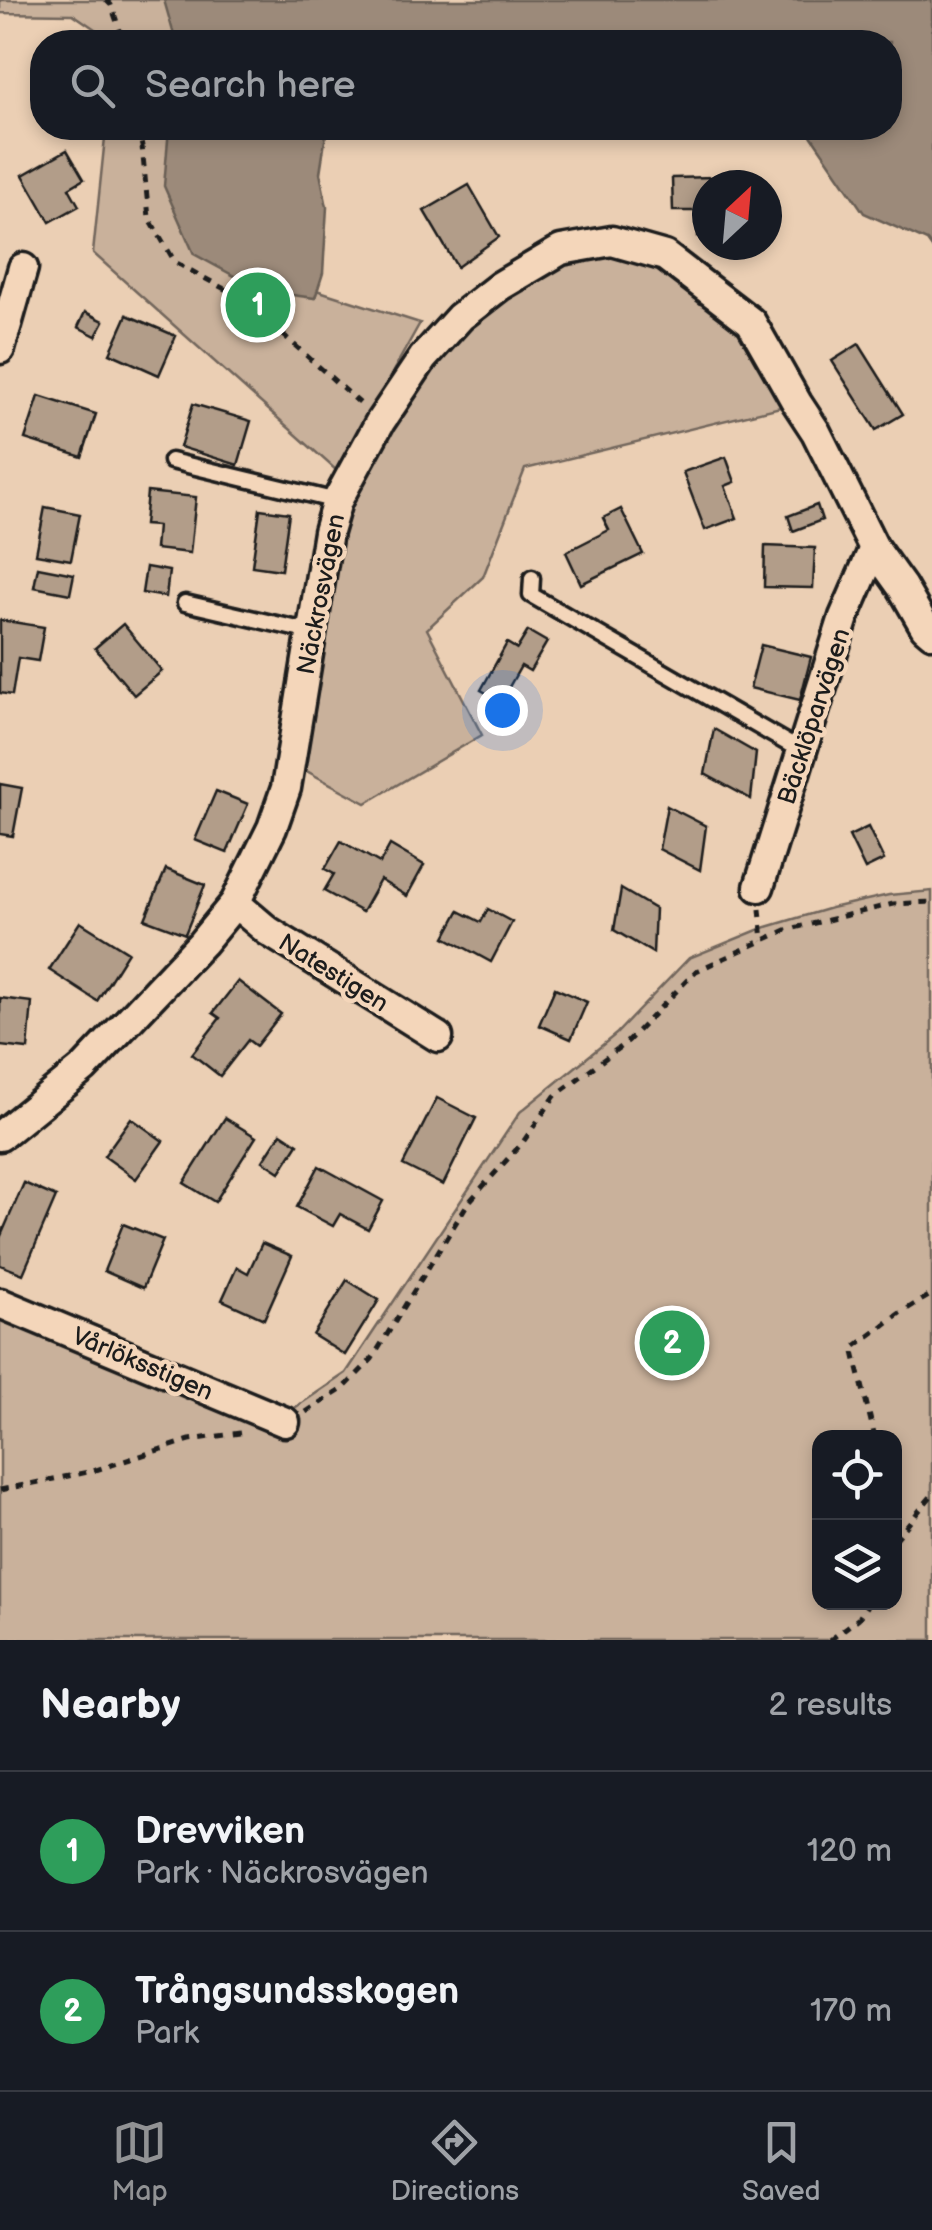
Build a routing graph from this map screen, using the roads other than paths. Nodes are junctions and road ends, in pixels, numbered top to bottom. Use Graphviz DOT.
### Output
graph roads {
  1 [pos="23,268"];
  2 [pos="0,349"];
  3 [pos="171,461"];
  4 [pos="337,501"];
  5 [pos="874,548"];
  6 [pos="532,578"];
  7 [pos="184,603"];
  8 [pos="311,632"];
  9 [pos="932,634"];
  10 [pos="802,751"];
  11 [pos="759,887"];
  12 [pos="235,902"];
  13 [pos="438,1037"];
  14 [pos="0,1136"];
  15 [pos="0,1303"];
  16 [pos="285,1422"];
  1 -- 2 [label="street"];
  3 -- 4 [label="lane"];
  4 -- 5 [label="street, Näckrosvägen"];
  4 -- 8 [label="street, Näckrosvägen"];
  5 -- 9 [label="street, Näckrosvägen"];
  5 -- 10 [label="street, Bäcklöparvägen"];
  6 -- 10 [label="lane"];
  7 -- 8 [label="lane"];
  8 -- 12 [label="street, Näckrosvägen"];
  10 -- 11 [label="street, Bäcklöparvägen"];
  12 -- 13 [label="street, Natestigen"];
  12 -- 14 [label="street, Näckrosvägen"];
  15 -- 16 [label="street, Vårlöksstigen"];
}
